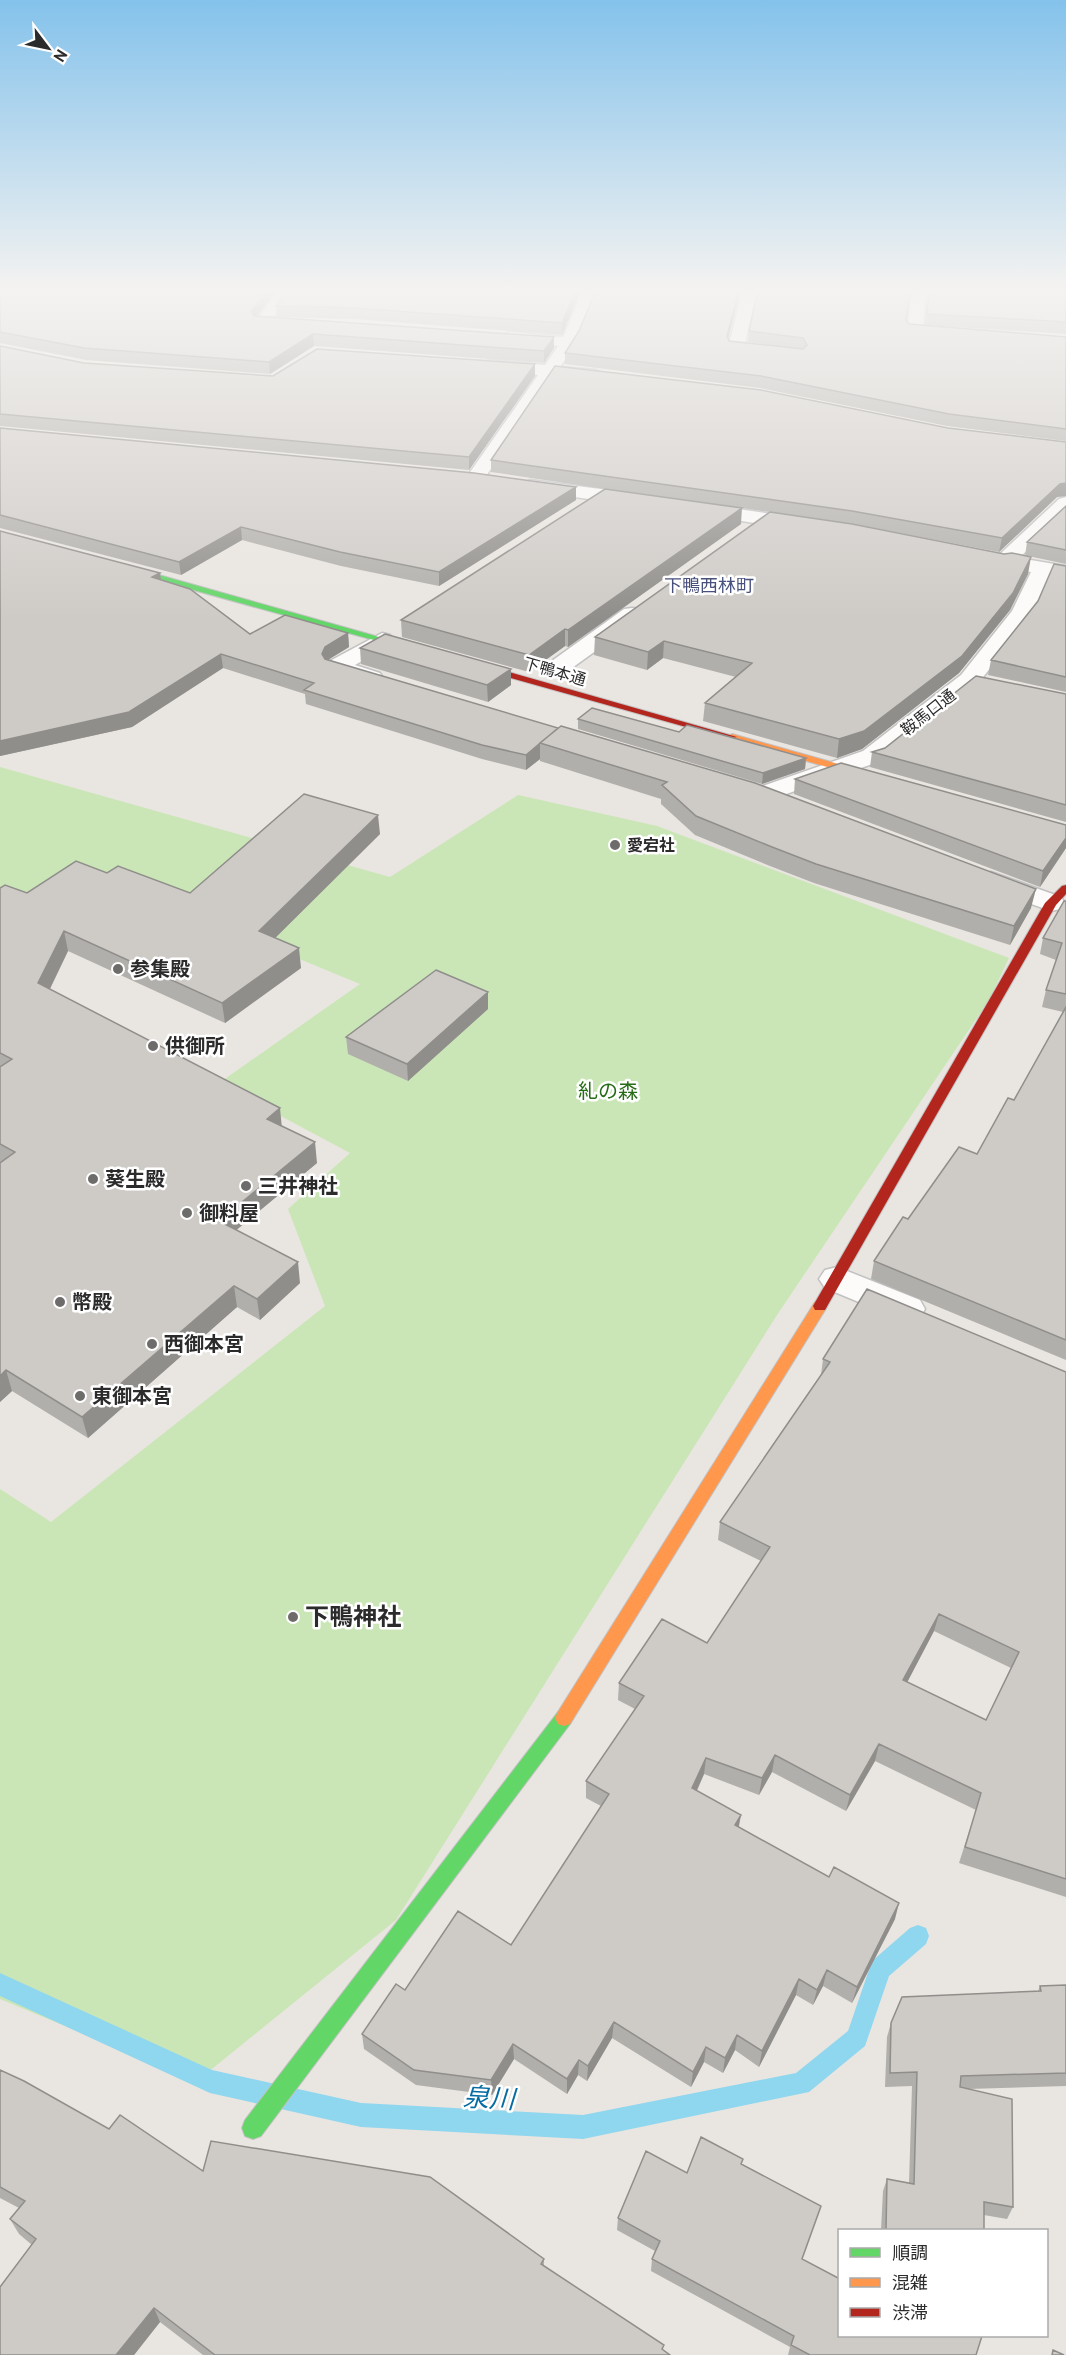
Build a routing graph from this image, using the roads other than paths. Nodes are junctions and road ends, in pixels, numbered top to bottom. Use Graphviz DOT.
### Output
graph roads {
  1 [pos="529,400"];
  2 [pos="451,476"];
  3 [pos="475,478"];
  4 [pos="602,495"];
  5 [pos="659,503"];
  6 [pos="1066,503"];
  7 [pos="683,507"];
  8 [pos="573,514"];
  9 [pos="765,519"];
  10 [pos="829,529"];
  11 [pos="737,539"];
  12 [pos="967,555"];
  13 [pos="103,562"];
  14 [pos="1002,562"];
  15 [pos="1043,569"];
  16 [pos="1066,572"];
  17 [pos="652,600"];
  18 [pos="382,640"];
  19 [pos="428,652"];
  20 [pos="451,659"];
  21 [pos="552,666"];
  22 [pos="579,674"];
  23 [pos="391,684"];
  24 [pos="863,758"];
  25 [pos="893,783"];
  26 [pos="796,807"];
  27 [pos="974,873"];
  28 [pos="1059,895"];
  29 [pos="837,1279"];
  30 [pos="935,1321"];
  31 [pos="253,2128"];
  1 -- 3 [label="street"];
  2 -- 3 [label="street"];
  3 -- 4 [label="street"];
  4 -- 5 [label="street"];
  4 -- 8 [label="street"];
  6 -- 14 [label="street"];
  7 -- 9 [label="street"];
  9 -- 10 [label="street"];
  9 -- 11 [label="street"];
  12 -- 14 [label="street"];
  13 -- 18 [label="street"];
  14 -- 15 [label="street"];
  15 -- 16 [label="street"];
  15 -- 24 [label="street, 鞍馬口通"];
  17 -- 21 [label="street"];
  18 -- 19 [label="street"];
  18 -- 23 [label="street"];
  20 -- 24 [label="street, 下鴨本通"];
  21 -- 22 [label="street, 下鴨本通"];
  24 -- 25 [label="street, 下鴨本通"];
  24 -- 26 [label="street, 鞍馬口通"];
  27 -- 28 [label="street"];
  28 -- 29 [label="street"];
  29 -- 30 [label="street"];
  29 -- 31 [label="street"];
}
